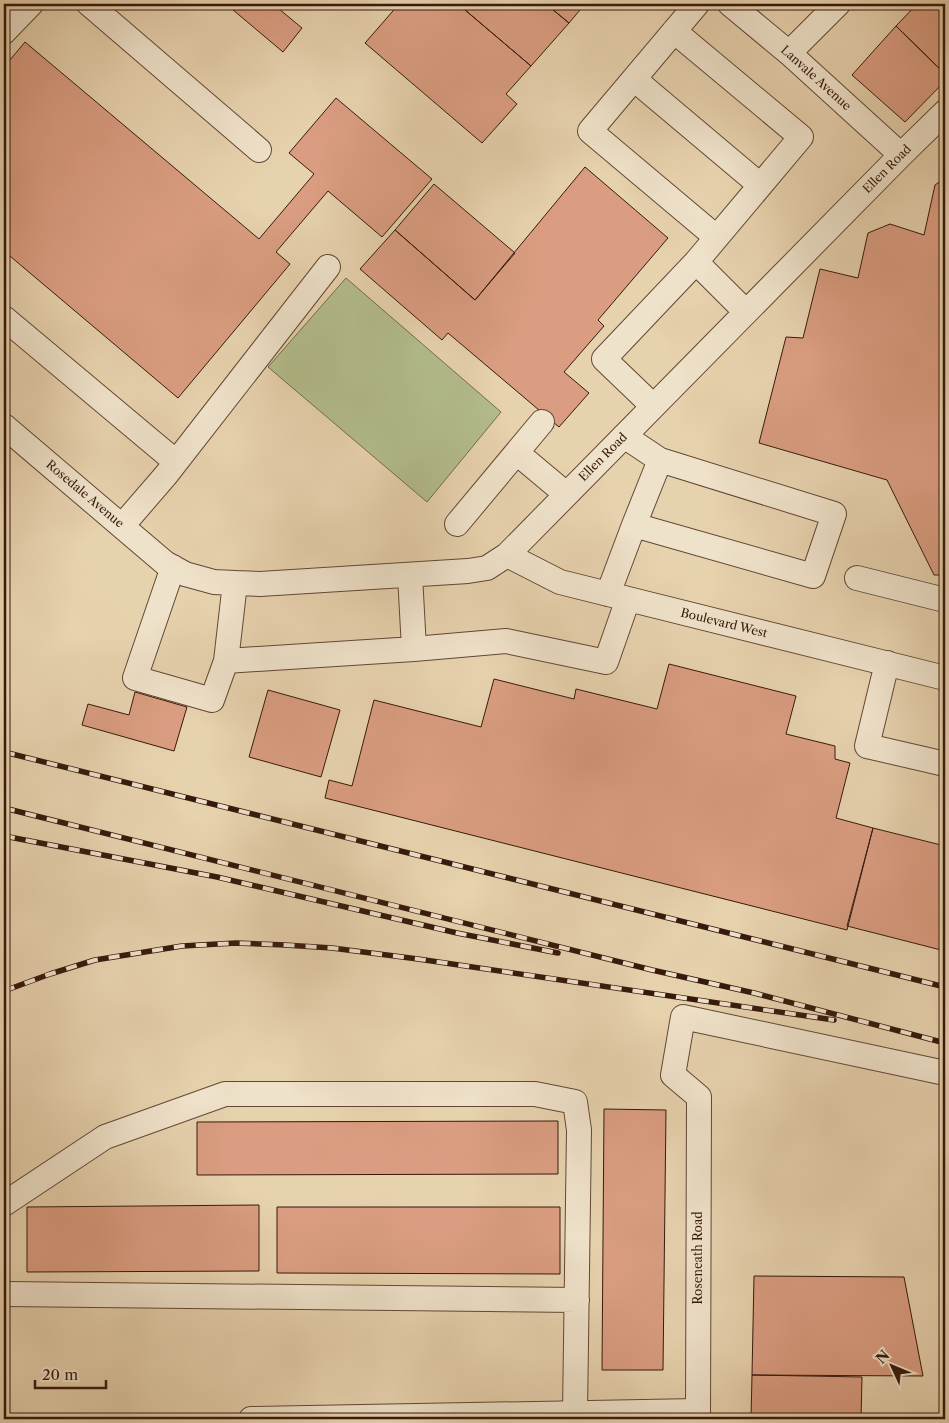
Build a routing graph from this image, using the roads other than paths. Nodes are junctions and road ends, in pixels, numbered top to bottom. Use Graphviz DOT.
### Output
graph roads {
  1 [pos="31,4"];
  2 [pos="90,4"];
  3 [pos="697,4"];
  4 [pos="730,4"];
  5 [pos="838,4"];
  6 [pos="674,31"];
  7 [pos="4,32"];
  8 [pos="789,53"];
  9 [pos="634,79"];
  10 [pos="945,112"];
  11 [pos="259,150"];
  12 [pos="901,155"];
  13 [pos="760,185"];
  14 [pos="716,237"];
  15 [pos="696,262"];
  16 [pos="328,267"];
  17 [pos="746,312"];
  18 [pos="4,318"];
  19 [pos="654,406"];
  20 [pos="542,422"];
  21 [pos="4,426"];
  22 [pos="624,436"];
  23 [pos="517,453"];
  24 [pos="660,460"];
  25 [pos="176,462"];
  26 [pos="566,494"];
  27 [pos="457,524"];
  28 [pos="122,526"];
  29 [pos="634,526"];
  30 [pos="506,555"];
  31 [pos="169,565"];
  32 [pos="410,575"];
  33 [pos="857,578"];
  34 [pos="235,583"];
  35 [pos="618,596"];
  36 [pos="945,600"];
  37 [pos="414,649"];
  38 [pos="226,661"];
  39 [pos="887,663"];
  40 [pos="945,678"];
  41 [pos="945,764"];
  42 [pos="945,1073"];
  43 [pos="4,1204"];
  44 [pos="4,1294"];
  45 [pos="577,1300"];
  46 [pos="575,1413"];
  47 [pos="698,1415"];
  48 [pos="251,1419"];
  1 -- 7 [label="street"];
  2 -- 11 [label="street"];
  3 -- 6 [label="street"];
  4 -- 8 [label="street, Lanvale Avenue"];
  5 -- 8 [label="street"];
  6 -- 9 [label="street"];
  6 -- 13 [label="street"];
  8 -- 12 [label="street, Lanvale Avenue"];
  9 -- 13 [label="street"];
  9 -- 14 [label="street"];
  10 -- 12 [label="street, Ellen Road"];
  12 -- 17 [label="street, Ellen Road"];
  13 -- 14 [label="street"];
  14 -- 15 [label="street"];
  15 -- 17 [label="street"];
  15 -- 19 [label="street"];
  16 -- 25 [label="street"];
  17 -- 19 [label="street, Ellen Road"];
  18 -- 25 [label="street"];
  19 -- 22 [label="street, Ellen Road"];
  20 -- 23 [label="street"];
  21 -- 28 [label="street, Rosedale Avenue"];
  22 -- 24 [label="street"];
  22 -- 26 [label="street, Ellen Road"];
  23 -- 26 [label="street"];
  23 -- 27 [label="street"];
  24 -- 29 [label="street"];
  24 -- 29 [label="street"];
  25 -- 28 [label="street"];
  26 -- 30 [label="street, Ellen Road"];
  28 -- 31 [label="street, Rosedale Avenue"];
  29 -- 35 [label="street"];
  30 -- 32 [label="street, Ellen Road"];
  30 -- 35 [label="street, Boulevard West"];
  31 -- 34 [label="street, Ellen Road"];
  31 -- 38 [label="street"];
  32 -- 34 [label="street, Ellen Road"];
  32 -- 37 [label="street"];
  33 -- 36 [label="street"];
  34 -- 38 [label="street"];
  35 -- 37 [label="street"];
  35 -- 39 [label="street, Boulevard West"];
  37 -- 38 [label="street"];
  39 -- 40 [label="street, Boulevard West"];
  39 -- 41 [label="street"];
  42 -- 47 [label="street, Roseneath Road"];
  43 -- 45 [label="street"];
  44 -- 45 [label="street"];
  45 -- 46 [label="street"];
  46 -- 47 [label="street"];
  46 -- 48 [label="street"];
}
